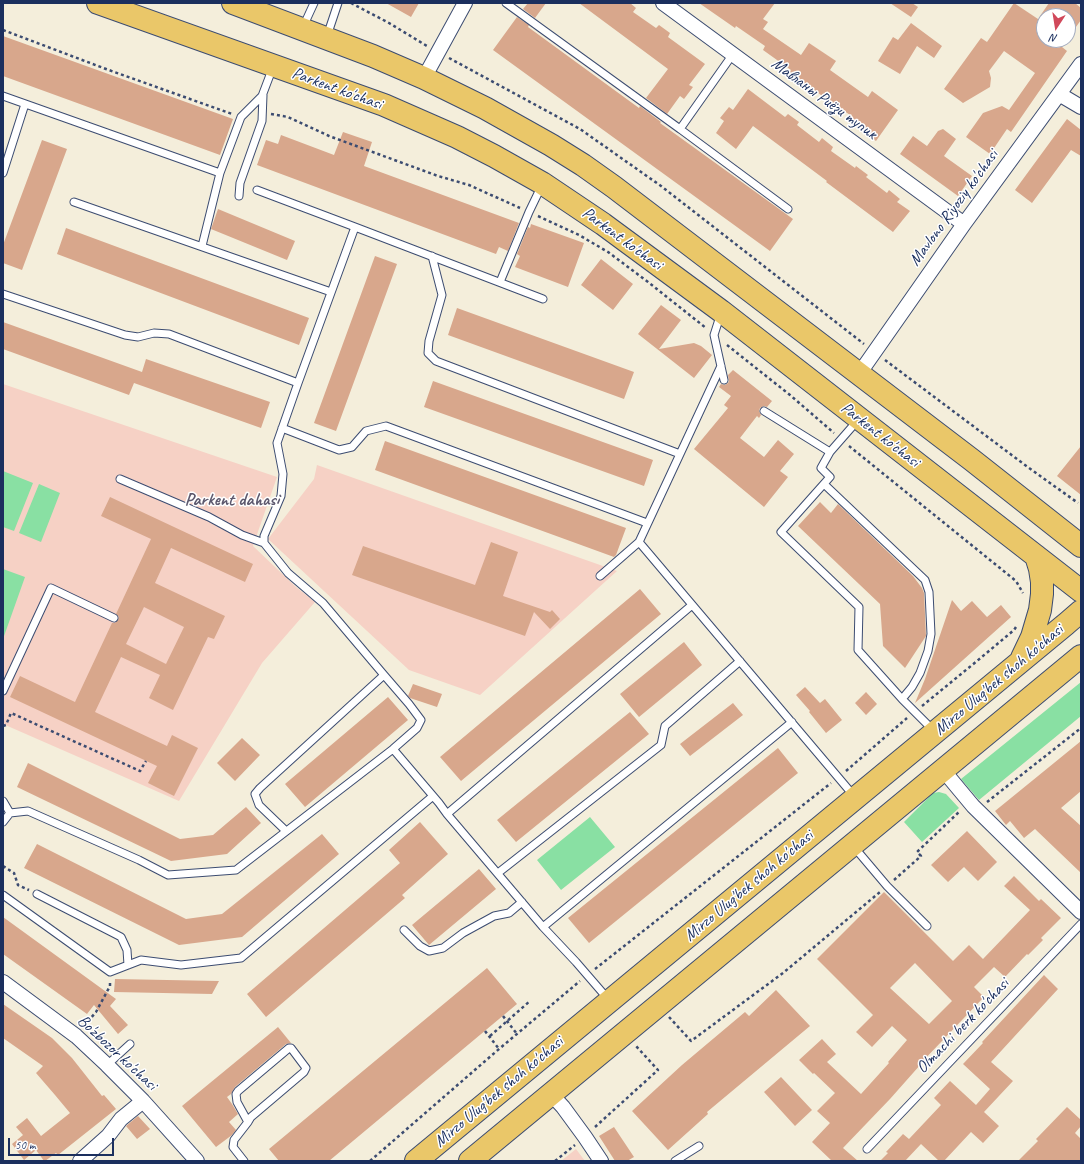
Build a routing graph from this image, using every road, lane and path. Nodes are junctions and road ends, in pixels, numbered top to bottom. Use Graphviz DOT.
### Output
graph roads {
  1 [pos="98,3"];
  2 [pos="233,3"];
  3 [pos="314,3"];
  4 [pos="338,3"];
  5 [pos="351,3"];
  6 [pos="465,3"];
  7 [pos="506,3"];
  8 [pos="663,3"];
  9 [pos="302,29"];
  10 [pos="3,30"];
  11 [pos="326,38"];
  12 [pos="438,53"];
  13 [pos="733,54"];
  14 [pos="1081,64"];
  15 [pos="273,66"];
  16 [pos="424,78"];
  17 [pos="1060,94"];
  18 [pos="263,95"];
  19 [pos="3,96"];
  20 [pos="25,104"];
  21 [pos="1081,107"];
  22 [pos="262,112"];
  23 [pos="241,117"];
  24 [pos="680,129"];
  25 [pos="3,173"];
  26 [pos="220,173"];
  27 [pos="542,183"];
  28 [pos="257,190"];
  29 [pos="239,196"];
  30 [pos="74,202"];
  31 [pos="788,209"];
  32 [pos="529,212"];
  33 [pos="964,224"];
  34 [pos="355,227"];
  35 [pos="202,246"];
  36 [pos="432,256"];
  37 [pos="500,282"];
  38 [pos="332,292"];
  39 [pos="3,294"];
  40 [pos="543,299"];
  41 [pos="722,311"];
  42 [pos="714,335"];
  43 [pos="874,352"];
  44 [pos="721,366"];
  45 [pos="859,374"];
  46 [pos="724,380"];
  47 [pos="298,383"];
  48 [pos="764,411"];
  49 [pos="859,418"];
  50 [pos="282,428"];
  51 [pos="841,439"];
  52 [pos="830,452"];
  53 [pos="680,454"];
  54 [pos="120,479"];
  55 [pos="824,484"];
  56 [pos="1078,503"];
  57 [pos="647,523"];
  58 [pos="1058,528"];
  59 [pos="1081,534"];
  60 [pos="639,542"];
  61 [pos="264,543"];
  62 [pos="1081,546"];
  63 [pos="1036,556"];
  64 [pos="600,576"];
  65 [pos="1081,591"];
  66 [pos="1025,595"];
  67 [pos="692,605"];
  68 [pos="1081,611"];
  69 [pos="114,618"];
  70 [pos="1018,624"];
  71 [pos="740,661"];
  72 [pos="1020,662"];
  73 [pos="1076,662"];
  74 [pos="384,675"];
  75 [pos="3,691"];
  76 [pos="902,699"];
  77 [pos="915,711"];
  78 [pos="792,722"];
  79 [pos="3,726"];
  80 [pos="1081,728"];
  81 [pos="935,732"];
  82 [pos="393,749"];
  83 [pos="146,761"];
  84 [pos="943,770"];
  85 [pos="839,777"];
  86 [pos="433,796"];
  87 [pos="856,798"];
  88 [pos="3,800"];
  89 [pos="973,806"];
  90 [pos="10,813"];
  91 [pos="447,814"];
  92 [pos="956,815"];
  93 [pos="3,822"];
  94 [pos="286,831"];
  95 [pos="852,845"];
  96 [pos="3,866"];
  97 [pos="498,874"];
  98 [pos="887,886"];
  99 [pos="37,894"];
  100 [pos="3,895"];
  101 [pos="522,902"];
  102 [pos="1081,912"];
  103 [pos="1081,924"];
  104 [pos="927,926"];
  105 [pos="543,927"];
  106 [pos="404,930"];
  107 [pos="128,965"];
  108 [pos="110,972"];
  109 [pos="588,976"];
  110 [pos="3,982"];
  111 [pos="530,1001"];
  112 [pos="609,1001"];
  113 [pos="503,1016"];
  114 [pos="507,1021"];
  115 [pos="664,1021"];
  116 [pos="485,1031"];
  117 [pos="517,1034"];
  118 [pos="632,1035"];
  119 [pos="76,1036"];
  120 [pos="490,1036"];
  121 [pos="130,1044"];
  122 [pos="499,1049"];
  123 [pos="107,1065"];
  124 [pos="551,1094"];
  125 [pos="143,1101"];
  126 [pos="248,1122"];
  127 [pos="585,1137"];
  128 [pos="699,1146"];
  129 [pos="867,1149"];
  130 [pos="80,1161"];
  131 [pos="197,1161"];
  132 [pos="244,1161"];
  133 [pos="370,1161"];
  134 [pos="416,1161"];
  135 [pos="470,1161"];
  136 [pos="555,1161"];
  137 [pos="601,1161"];
  138 [pos="675,1161"];
  1 -- 15 [label="main road, Parkent ko'chasi"];
  2 -- 9 [label="main road, Parkent ko'chasi"];
  3 -- 9 [label="lane"];
  4 -- 11 [label="lane"];
  5 -- 12 [label="path"];
  6 -- 12 [label="street"];
  7 -- 24 [label="lane"];
  8 -- 13 [label="street, Мавланы Риёзи тупик"];
  9 -- 11 [label="main road, Parkent ko'chasi"];
  10 -- 23 [label="path"];
  11 -- 16 [label="main road, Parkent ko'chasi"];
  12 -- 16 [label="street"];
  12 -- 43 [label="path"];
  13 -- 24 [label="lane"];
  13 -- 33 [label="street, Мавланы Риёзи тупик"];
  14 -- 17 [label="street, Mavlono Riyoziy ko'chasi"];
  15 -- 18 [label="lane"];
  15 -- 27 [label="main road, Parkent ko'chasi"];
  16 -- 45 [label="main road, Parkent ko'chasi"];
  17 -- 21 [label="street"];
  17 -- 33 [label="street, Mavlono Riyoziy ko'chasi"];
  18 -- 22 [label="lane"];
  18 -- 23 [label="lane"];
  19 -- 20 [label="lane"];
  20 -- 25 [label="lane"];
  20 -- 26 [label="lane"];
  22 -- 29 [label="lane"];
  22 -- 32 [label="path"];
  23 -- 26 [label="lane"];
  24 -- 31 [label="lane"];
  26 -- 35 [label="lane"];
  27 -- 32 [label="lane"];
  27 -- 41 [label="main road, Parkent ko'chasi"];
  28 -- 34 [label="lane"];
  30 -- 35 [label="lane"];
  32 -- 37 [label="lane"];
  32 -- 42 [label="path"];
  33 -- 43 [label="street, Mavlono Riyoziy ko'chasi"];
  34 -- 36 [label="lane"];
  34 -- 38 [label="lane"];
  35 -- 38 [label="lane"];
  36 -- 37 [label="lane"];
  36 -- 53 [label="lane"];
  37 -- 40 [label="lane"];
  38 -- 47 [label="lane"];
  39 -- 47 [label="lane"];
  41 -- 42 [label="lane"];
  41 -- 49 [label="main road, Parkent ko'chasi"];
  42 -- 44 [label="lane"];
  42 -- 51 [label="path"];
  43 -- 45 [label="street, Mavlono Riyoziy ko'chasi"];
  43 -- 56 [label="path"];
  44 -- 46 [label="lane"];
  44 -- 53 [label="lane"];
  45 -- 58 [label="main road, Parkent ko'chasi"];
  47 -- 50 [label="lane"];
  48 -- 52 [label="lane"];
  49 -- 51 [label="lane"];
  49 -- 63 [label="main road, Parkent ko'chasi"];
  50 -- 57 [label="lane"];
  50 -- 61 [label="lane"];
  51 -- 52 [label="lane"];
  51 -- 66 [label="path"];
  52 -- 55 [label="lane"];
  53 -- 57 [label="lane"];
  54 -- 61 [label="lane"];
  55 -- 76 [label="lane"];
  55 -- 76 [label="lane"];
  57 -- 60 [label="lane"];
  58 -- 59 [label="main road"];
  58 -- 62 [label="main road, Parkent ko'chasi"];
  60 -- 64 [label="lane"];
  60 -- 67 [label="lane"];
  61 -- 74 [label="lane"];
  63 -- 65 [label="main road, Parkent ko'chasi"];
  63 -- 72 [label="main road"];
  67 -- 71 [label="lane"];
  67 -- 91 [label="lane"];
  68 -- 72 [label="main road, Mirzo Ulug'bek shoh ko'chasi"];
  69 -- 75 [label="lane"];
  70 -- 77 [label="path"];
  71 -- 78 [label="lane"];
  71 -- 97 [label="lane"];
  72 -- 81 [label="main road, Mirzo Ulug'bek shoh ko'chasi"];
  73 -- 84 [label="main road, Mirzo Ulug'bek shoh ko'chasi"];
  74 -- 82 [label="lane"];
  74 -- 94 [label="lane"];
  76 -- 77 [label="lane"];
  77 -- 81 [label="lane"];
  77 -- 85 [label="path"];
  78 -- 85 [label="lane"];
  78 -- 105 [label="lane"];
  79 -- 83 [label="path"];
  80 -- 89 [label="path"];
  81 -- 87 [label="main road, Mirzo Ulug'bek shoh ko'chasi"];
  82 -- 86 [label="lane"];
  82 -- 94 [label="lane"];
  84 -- 89 [label="street"];
  84 -- 95 [label="main road, Mirzo Ulug'bek shoh ko'chasi"];
  85 -- 87 [label="lane"];
  85 -- 109 [label="path"];
  86 -- 91 [label="lane"];
  86 -- 107 [label="lane"];
  87 -- 112 [label="main road, Mirzo Ulug'bek shoh ko'chasi"];
  88 -- 90 [label="lane"];
  89 -- 102 [label="street"];
  90 -- 93 [label="lane"];
  90 -- 94 [label="lane"];
  91 -- 97 [label="lane"];
  92 -- 98 [label="path"];
  95 -- 98 [label="lane"];
  95 -- 118 [label="main road, Mirzo Ulug'bek shoh ko'chasi"];
  96 -- 99 [label="path"];
  97 -- 101 [label="lane"];
  98 -- 104 [label="lane"];
  98 -- 115 [label="path"];
  99 -- 107 [label="lane"];
  100 -- 108 [label="lane"];
  101 -- 105 [label="lane"];
  101 -- 106 [label="lane"];
  103 -- 129 [label="lane, Olmachi berk ko'chasi"];
  105 -- 109 [label="lane"];
  107 -- 108 [label="lane"];
  108 -- 119 [label="path"];
  109 -- 112 [label="lane"];
  109 -- 117 [label="path"];
  110 -- 119 [label="street, Bo'zbozor ko'chasi"];
  111 -- 114 [label="path"];
  112 -- 118 [label="main road"];
  112 -- 134 [label="main road, Mirzo Ulug'bek shoh ko'chasi"];
  113 -- 114 [label="path"];
  114 -- 117 [label="path"];
  114 -- 120 [label="path"];
  116 -- 120 [label="path"];
  117 -- 122 [label="path"];
  118 -- 124 [label="main road, Mirzo Ulug'bek shoh ko'chasi"];
  118 -- 127 [label="path"];
  119 -- 123 [label="street, Bo'zbozor ko'chasi"];
  120 -- 122 [label="path"];
  121 -- 123 [label="lane"];
  122 -- 133 [label="path"];
  123 -- 125 [label="street, Bo'zbozor ko'chasi"];
  124 -- 127 [label="street"];
  124 -- 135 [label="main road, Mirzo Ulug'bek shoh ko'chasi"];
  125 -- 130 [label="street"];
  125 -- 131 [label="street, Bo'zbozor ko'chasi"];
  126 -- 126 [label="lane"];
  126 -- 132 [label="lane"];
  127 -- 136 [label="path"];
  127 -- 137 [label="street"];
  128 -- 138 [label="lane"];
}
